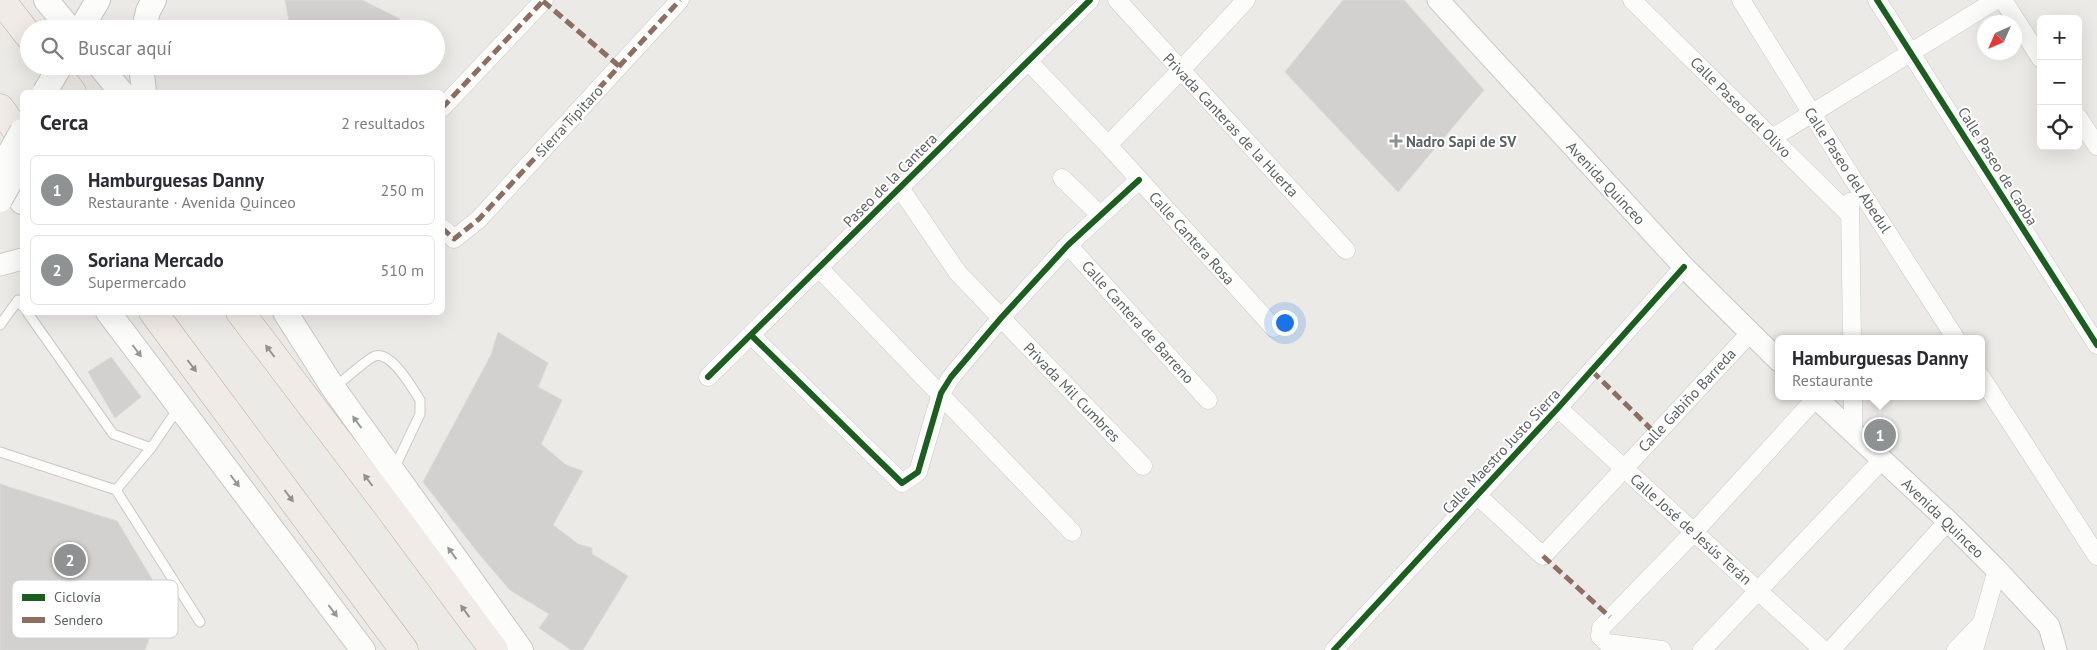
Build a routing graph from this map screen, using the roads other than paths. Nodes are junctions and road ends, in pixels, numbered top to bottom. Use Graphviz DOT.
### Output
graph roads {
  1 [pos="1,0"];
  2 [pos="46,0"];
  3 [pos="98,0"];
  4 [pos="113,0"];
  5 [pos="154,0"];
  6 [pos="544,0"];
  7 [pos="680,0"];
  8 [pos="1090,0"];
  9 [pos="1117,0"];
  10 [pos="1246,0"];
  11 [pos="1438,0"];
  12 [pos="1632,0"];
  13 [pos="1741,0"];
  14 [pos="1877,0"];
  15 [pos="1996,0"];
  16 [pos="2003,0"];
  17 [pos="63,20"];
  18 [pos="86,20"];
  19 [pos="102,20"];
  20 [pos="146,20"];
  21 [pos="20,24"];
  22 [pos="1911,52"];
  23 [pos="2037,53"];
  24 [pos="1028,61"];
  25 [pos="1180,71"];
  26 [pos="55,75"];
  27 [pos="59,75"];
  28 [pos="71,75"];
  29 [pos="108,75"];
  30 [pos="142,75"];
  31 [pos="46,90"];
  32 [pos="62,90"];
  33 [pos="70,90"];
  34 [pos="120,90"];
  35 [pos="144,90"];
  36 [pos="445,105"];
  37 [pos="0,108"];
  38 [pos="1812,114"];
  39 [pos="2082,123"];
  40 [pos="20,135"];
  41 [pos="20,135"];
  42 [pos="1772,138"];
  43 [pos="1108,145"];
  44 [pos="2097,146"];
  45 [pos="20,164"];
  46 [pos="0,172"];
  47 [pos="1851,176"];
  48 [pos="1062,178"];
  49 [pos="1139,180"];
  50 [pos="900,188"];
  51 [pos="20,199"];
  52 [pos="0,200"];
  53 [pos="1849,214"];
  54 [pos="1100,216"];
  55 [pos="448,234"];
  56 [pos="1068,245"];
  57 [pos="1346,250"];
  58 [pos="20,260"];
  59 [pos="0,265"];
  60 [pos="1684,267"];
  61 [pos="819,268"];
  62 [pos="20,303"];
  63 [pos="29,315"];
  64 [pos="110,315"];
  65 [pos="155,315"];
  66 [pos="242,315"];
  67 [pos="287,315"];
  68 [pos="1001,318"];
  69 [pos="0,325"];
  70 [pos="1274,328"];
  71 [pos="1750,334"];
  72 [pos="750,335"];
  73 [pos="1852,335"];
  74 [pos="1953,335"];
  75 [pos="2097,345"];
  76 [pos="1775,358"];
  77 [pos="708,378"];
  78 [pos="1985,383"];
  79 [pos="334,389"];
  80 [pos="941,393"];
  81 [pos="1208,400"];
  82 [pos="1812,400"];
  83 [pos="1818,400"];
  84 [pos="1853,400"];
  85 [pos="179,407"];
  86 [pos="1558,408"];
  87 [pos="1853,433"];
  88 [pos="151,448"];
  89 [pos="0,452"];
  90 [pos="1882,460"];
  91 [pos="1143,466"];
  92 [pos="1624,468"];
  93 [pos="393,472"];
  94 [pos="116,490"];
  95 [pos="1477,495"];
  96 [pos="1948,521"];
  97 [pos="1072,532"];
  98 [pos="1694,532"];
  99 [pos="2091,533"];
  100 [pos="2097,556"];
  101 [pos="1997,570"];
  102 [pos="173,580"];
  103 [pos="178,587"];
  104 [pos="1758,591"];
  105 [pos="200,622"];
  106 [pos="1980,625"];
  107 [pos="363,650"];
  108 [pos="404,650"];
  109 [pos="494,650"];
  110 [pos="521,650"];
  111 [pos="1334,650"];
  112 [pos="1662,650"];
  113 [pos="1702,650"];
  114 [pos="1823,650"];
  115 [pos="1831,650"];
  116 [pos="1956,650"];
  117 [pos="1974,650"];
  118 [pos="2056,650"];
  1 -- 21 [label="highway"];
  2 -- 17 [label="main road"];
  3 -- 18 [label="main road"];
  4 -- 19 [label="main road"];
  5 -- 20 [label="main road"];
  6 -- 36 [label="street"];
  7 -- 55 [label="street, Sierra Tipitaro"];
  8 -- 24 [label="street, Paseo de la Cantera"];
  9 -- 25 [label="street, Privada Canteras de la Huerta"];
  10 -- 25 [label="street"];
  11 -- 60 [label="street, Avenida Quinceo"];
  12 -- 42 [label="street, Calle Paseo del Olivo"];
  13 -- 38 [label="street, Calle Paseo del Abedul"];
  14 -- 22 [label="street, Calle Paseo de Caoba"];
  15 -- 22 [label="street"];
  16 -- 23 [label="street"];
  22 -- 38 [label="street"];
  22 -- 75 [label="street, Calle Paseo de Caoba"];
  24 -- 43 [label="street, Calle Cantera Rosa"];
  24 -- 50 [label="street, Paseo de la Cantera"];
  25 -- 43 [label="street"];
  25 -- 57 [label="street, Privada Canteras de la Huerta"];
  26 -- 31 [label="main road, bridge"];
  27 -- 33 [label="highway"];
  28 -- 32 [label="main road"];
  29 -- 34 [label="main road"];
  30 -- 35 [label="main road"];
  37 -- 40 [label="highway"];
  38 -- 42 [label="street"];
  38 -- 47 [label="street, Calle Paseo del Abedul"];
  39 -- 44 [label="street"];
  41 -- 46 [label="main road, bridge"];
  42 -- 53 [label="street, Calle Paseo del Olivo"];
  43 -- 49 [label="street, Calle Cantera Rosa"];
  45 -- 52 [label="main road, bridge"];
  46 -- 51 [label="main road"];
  47 -- 53 [label="street"];
  47 -- 74 [label="street, Calle Paseo del Abedul"];
  48 -- 54 [label="street"];
  49 -- 54 [label="street"];
  49 -- 70 [label="street, Calle Cantera Rosa"];
  50 -- 61 [label="street, Paseo de la Cantera"];
  50 -- 68 [label="street, Privada Mil Cumbres"];
  53 -- 73 [label="street"];
  54 -- 56 [label="street"];
  56 -- 68 [label="street"];
  56 -- 81 [label="street, Calle Cantera de Barreno"];
  58 -- 59 [label="street"];
  60 -- 71 [label="street, Avenida Quinceo"];
  60 -- 86 [label="street, Calle Maestro Justo Sierra"];
  61 -- 72 [label="street, Paseo de la Cantera"];
  61 -- 80 [label="street"];
  62 -- 69 [label="lane"];
  63 -- 88 [label="lane"];
  64 -- 85 [label="main road, one-way"];
  65 -- 108 [label="highway, one-way"];
  109 -- 66 [label="highway, one-way"];
  67 -- 79 [label="main road"];
  68 -- 80 [label="street"];
  68 -- 91 [label="street, Privada Mil Cumbres"];
  71 -- 76 [label="street, Avenida Quinceo"];
  71 -- 92 [label="street, Calle Gabiño Barreda"];
  72 -- 77 [label="street, Paseo de la Cantera"];
  72 -- 80 [label="street"];
  78 -- 99 [label="street"];
  93 -- 79 [label="main road, one-way"];
  79 -- 93 [label="lane"];
  80 -- 97 [label="street"];
  82 -- 98 [label="street"];
  83 -- 87 [label="street, Avenida Quinceo"];
  84 -- 87 [label="street"];
  85 -- 88 [label="lane"];
  85 -- 107 [label="main road, one-way"];
  86 -- 92 [label="street, Calle José de Jesús Terán"];
  86 -- 95 [label="street, Calle Maestro Justo Sierra"];
  87 -- 90 [label="street, Avenida Quinceo"];
  88 -- 94 [label="lane"];
  89 -- 94 [label="lane"];
  90 -- 96 [label="street, Avenida Quinceo"];
  90 -- 104 [label="street"];
  92 -- 95 [label="street, Calle Gabiño Barreda"];
  92 -- 98 [label="street, Calle José de Jesús Terán"];
  110 -- 93 [label="main road, one-way"];
  94 -- 102 [label="lane"];
  95 -- 111 [label="street, Calle Maestro Justo Sierra"];
  96 -- 101 [label="street, Avenida Quinceo"];
  96 -- 115 [label="street"];
  98 -- 104 [label="street, Calle José de Jesús Terán"];
  98 -- 112 [label="street"];
  99 -- 100 [label="street"];
  101 -- 106 [label="street"];
  101 -- 118 [label="street, Avenida Quinceo"];
  103 -- 105 [label="lane"];
  104 -- 113 [label="street"];
  104 -- 114 [label="street, Calle José de Jesús Terán"];
  106 -- 116 [label="street"];
  106 -- 117 [label="street"];
}
